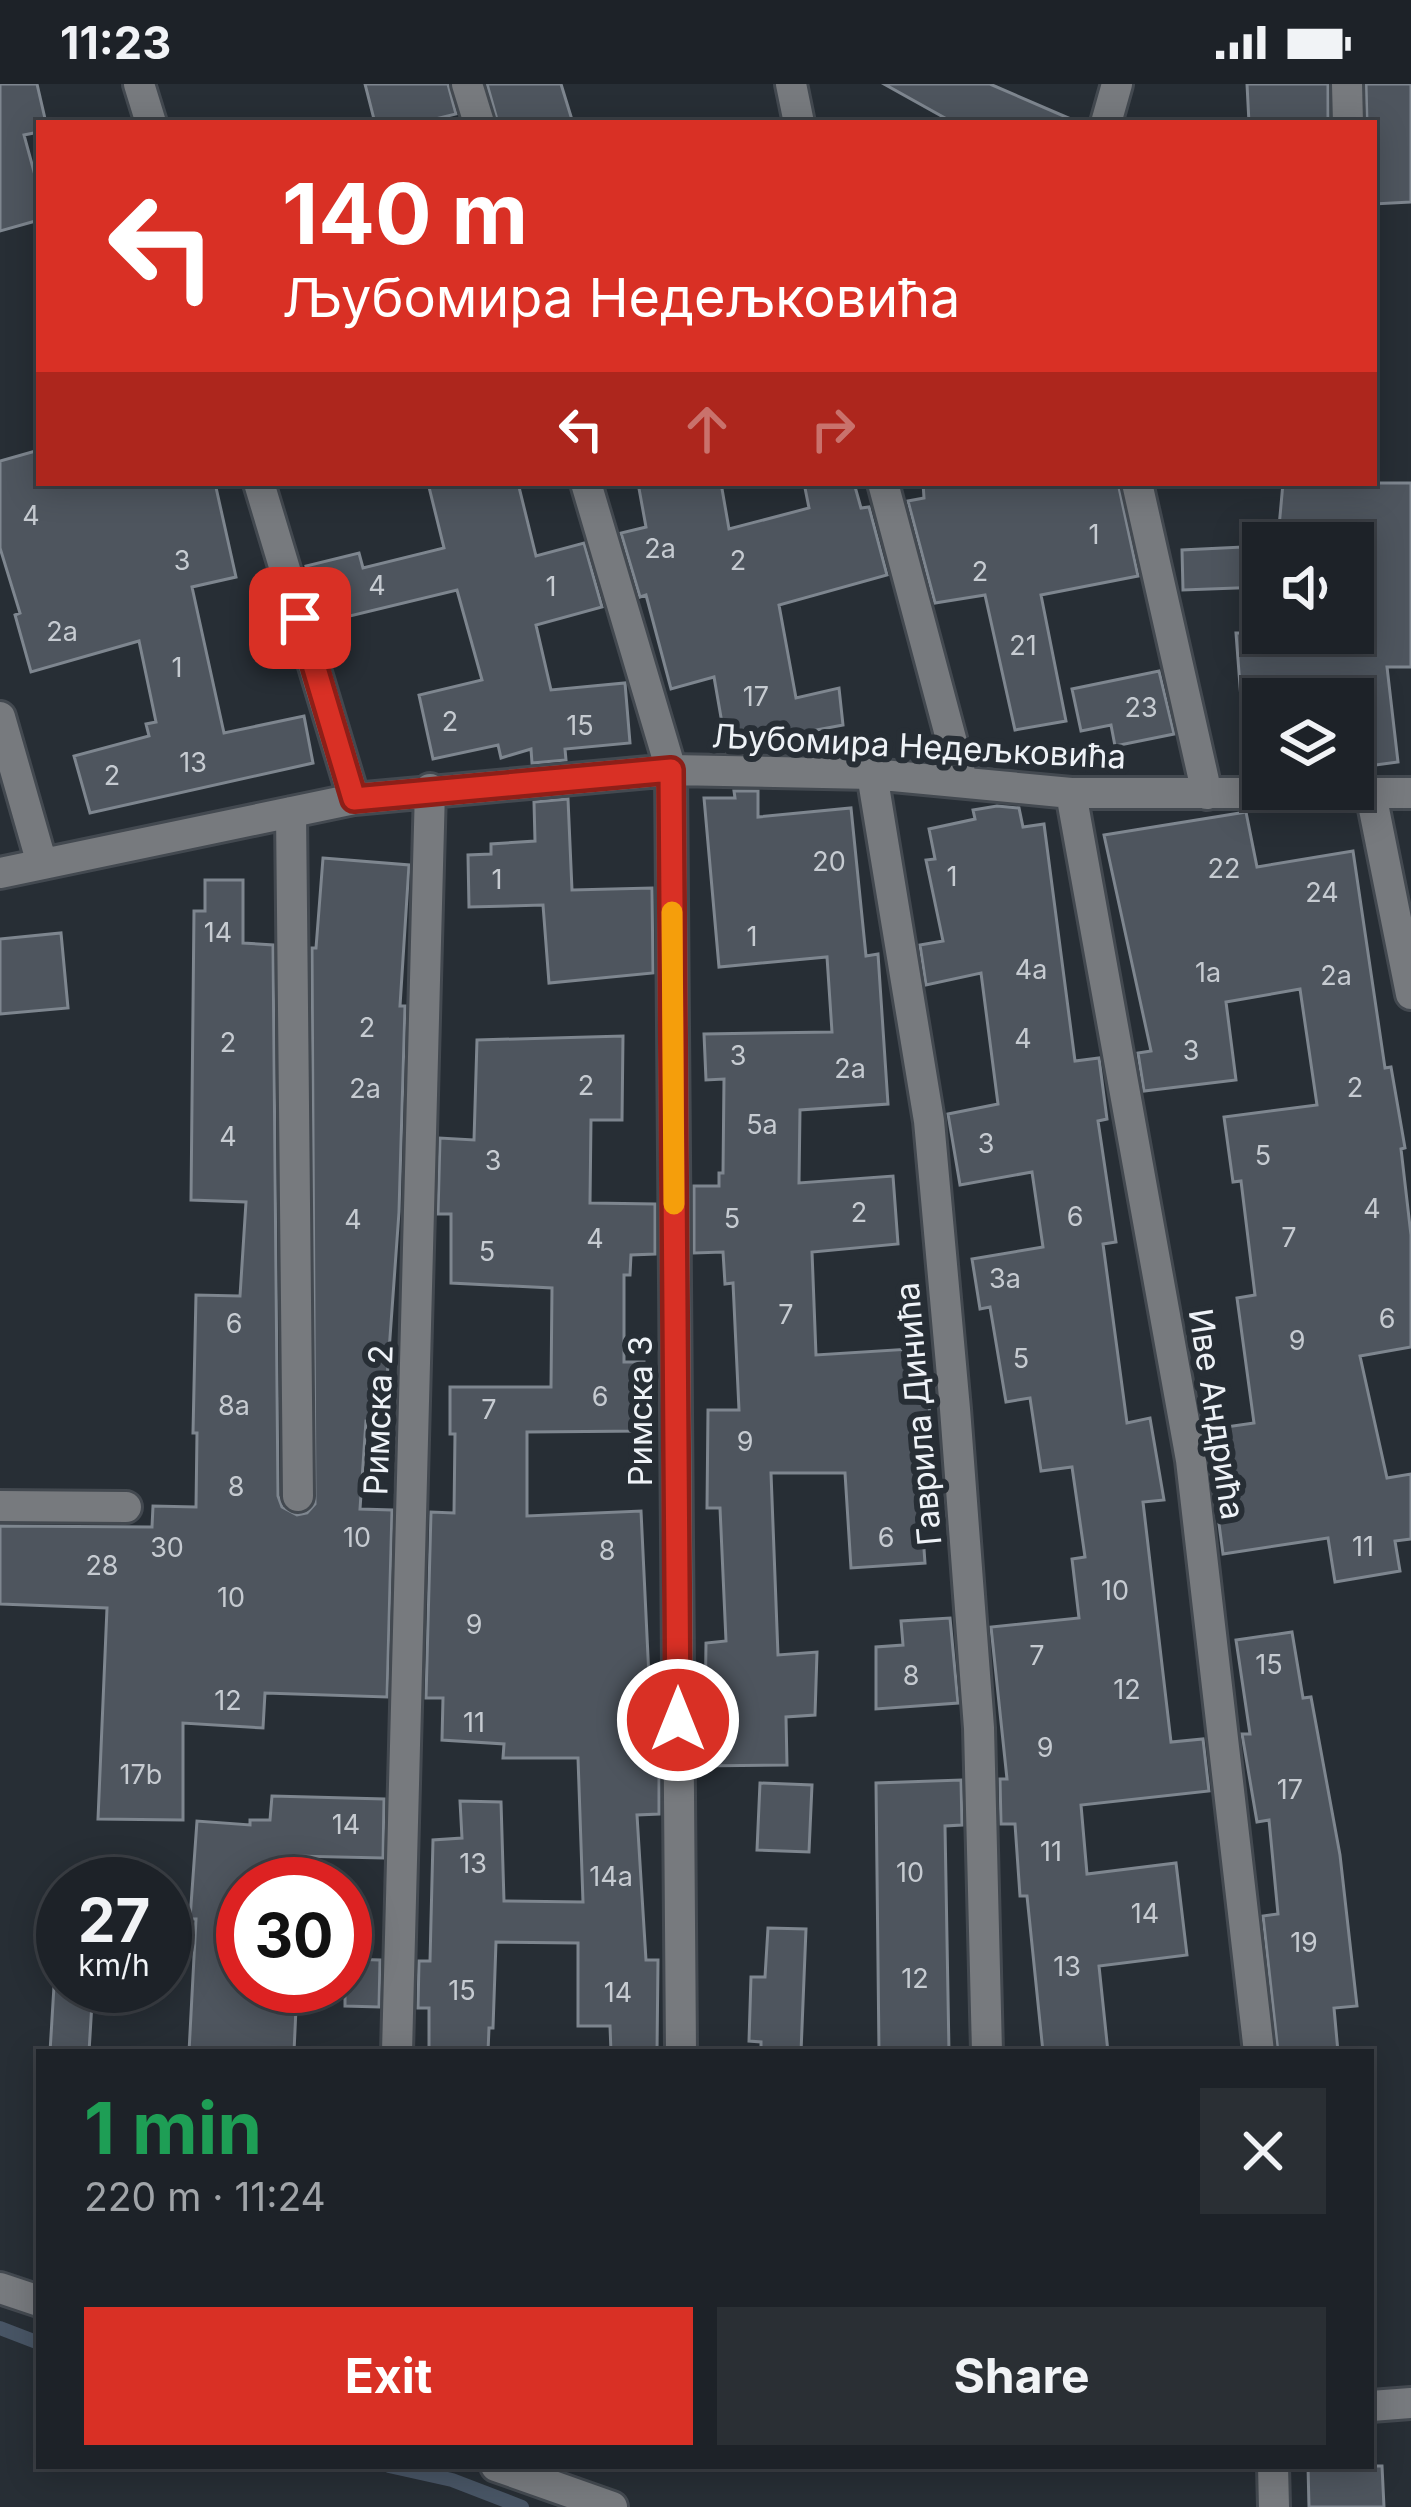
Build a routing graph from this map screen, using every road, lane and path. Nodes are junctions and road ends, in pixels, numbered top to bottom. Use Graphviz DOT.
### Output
graph roads {
  1 [pos="139,84"];
  2 [pos="467,84"];
  3 [pos="791,84"];
  4 [pos="1117,84"];
  5 [pos="1347,84"];
  6 [pos="150,120"];
  7 [pos="478,120"];
  8 [pos="799,120"];
  9 [pos="1107,120"];
  10 [pos="1348,120"];
  11 [pos="260,486"];
  12 [pos="587,486"];
  13 [pos="884,486"];
  14 [pos="1137,486"];
  15 [pos="0,717"];
  16 [pos="671,770"];
  17 [pos="872,774"];
  18 [pos="962,780"];
  19 [pos="430,790"];
  20 [pos="1071,793"];
  21 [pos="1411,793"];
  22 [pos="1207,794"];
  23 [pos="1242,794"];
  24 [pos="1374,794"];
  25 [pos="354,799"];
  26 [pos="1374,809"];
  27 [pos="291,812"];
  28 [pos="42,864"];
  29 [pos="0,874"];
  30 [pos="1411,994"];
  31 [pos="298,1496"];
  32 [pos="0,1506"];
  33 [pos="126,1507"];
  34 [pos="397,2049"];
  35 [pos="680,2049"];
  36 [pos="987,2049"];
  37 [pos="1259,2049"];
  38 [pos="0,2288"];
  39 [pos="36,2299"];
  40 [pos="1411,2403"];
  41 [pos="1374,2406"];
  42 [pos="504,2469"];
  43 [pos="1274,2469"];
  44 [pos="612,2507"];
  45 [pos="1274,2507"];
  1 -- 6 [label="street"];
  2 -- 7 [label="street"];
  3 -- 8 [label="street"];
  4 -- 9 [label="street"];
  5 -- 10 [label="street"];
  11 -- 25 [label="street"];
  12 -- 16 [label="street, Римска 3"];
  13 -- 18 [label="street"];
  14 -- 22 [label="street"];
  15 -- 28 [label="street"];
  16 -- 17 [label="street, Љубомира Недељковића"];
  16 -- 19 [label="street, Љубомира Недељковића"];
  16 -- 35 [label="street, Римска 3"];
  17 -- 18 [label="street, Љубомира Недељковића"];
  17 -- 36 [label="street, Гаврила Динића"];
  18 -- 20 [label="street, Љубомира Недељковића"];
  19 -- 25 [label="street, Љубомира Недељковића"];
  19 -- 34 [label="street, Римска 2"];
  20 -- 22 [label="street, Љубомира Недељковића"];
  20 -- 37 [label="street, Иве Андрића"];
  21 -- 24 [label="street, Љубомира Недељковића"];
  22 -- 23 [label="street, Љубомира Недељковића"];
  25 -- 27 [label="street, Љубомира Недељковића"];
  26 -- 30 [label="street"];
  27 -- 28 [label="street, Љубомира Недељковића"];
  27 -- 31 [label="street"];
  28 -- 29 [label="street, Љубомира Недељковића"];
  32 -- 33 [label="street"];
  38 -- 39 [label="street"];
  40 -- 41 [label="street"];
  42 -- 44 [label="street"];
  43 -- 45 [label="street"];
}
